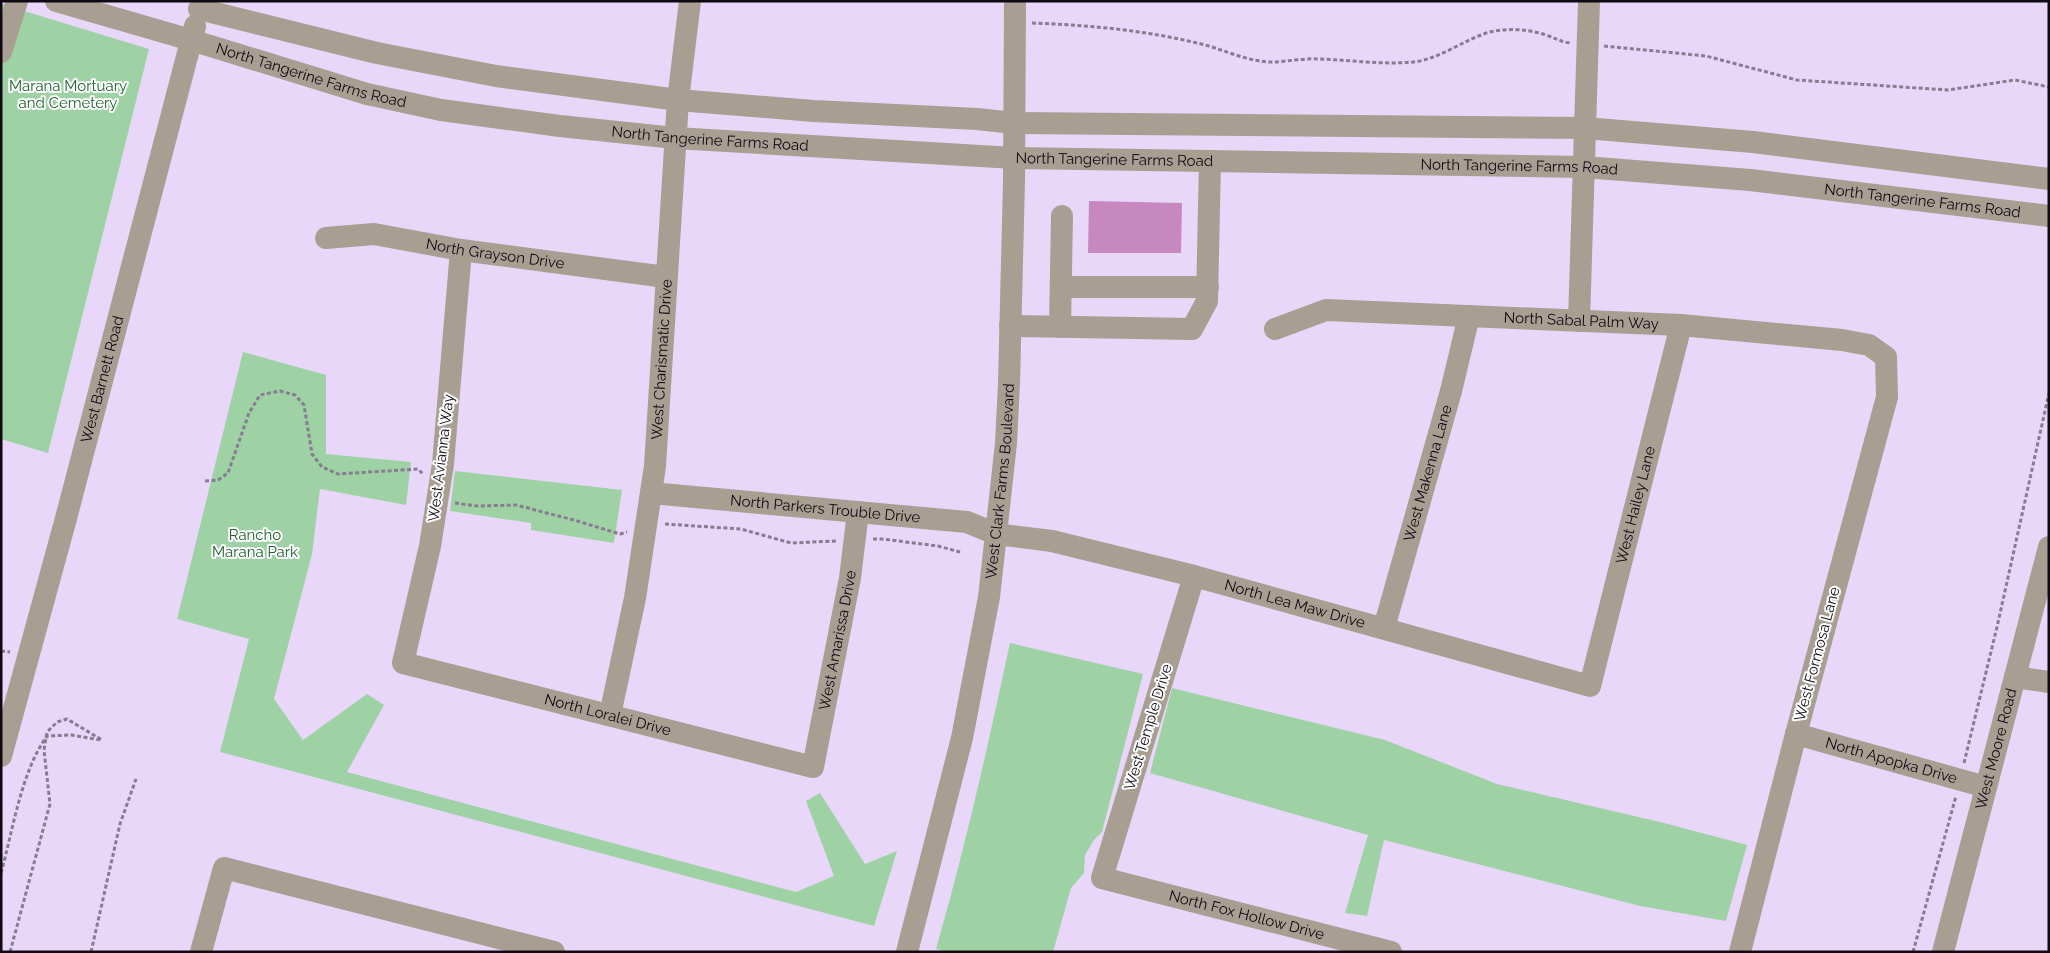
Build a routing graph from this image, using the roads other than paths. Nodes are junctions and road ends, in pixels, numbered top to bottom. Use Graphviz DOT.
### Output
graph roads {
  1 [pos="17,1"];
  2 [pos="56,1"];
  3 [pos="690,1"];
  4 [pos="1589,1"];
  5 [pos="200,5"];
  6 [pos="1015,12"];
  7 [pos="191,40"];
  8 [pos="1,52"];
  9 [pos="678,100"];
  10 [pos="1014,123"];
  11 [pos="1585,128"];
  12 [pos="675,138"];
  13 [pos="1014,158"];
  14 [pos="1210,161"];
  15 [pos="1584,167"];
  16 [pos="2049,179"];
  17 [pos="1062,216"];
  18 [pos="2049,216"];
  19 [pos="326,238"];
  20 [pos="460,250"];
  21 [pos="666,276"];
  22 [pos="1061,287"];
  23 [pos="1208,287"];
  24 [pos="1469,316"];
  25 [pos="1579,321"];
  26 [pos="1681,325"];
  27 [pos="1010,326"];
  28 [pos="1060,327"];
  29 [pos="1275,329"];
  30 [pos="1886,356"];
  31 [pos="651,493"];
  32 [pos="858,512"];
  33 [pos="996,534"];
  34 [pos="2049,547"];
  35 [pos="1194,576"];
  36 [pos="2044,582"];
  37 [pos="1384,628"];
  38 [pos="403,663"];
  39 [pos="2015,677"];
  40 [pos="2049,682"];
  41 [pos="1590,686"];
  42 [pos="610,716"];
  43 [pos="1796,734"];
  44 [pos="1,756"];
  45 [pos="813,768"];
  46 [pos="1986,787"];
  47 [pos="1102,878"];
  48 [pos="910,942"];
  49 [pos="201,952"];
  50 [pos="554,952"];
  51 [pos="1391,952"];
  52 [pos="1740,952"];
  53 [pos="1943,952"];
  1 -- 8 [label="street"];
  2 -- 7 [label="street, North Tangerine Farms Road"];
  3 -- 9 [label="street, West Charismatic Drive"];
  4 -- 11 [label="street"];
  5 -- 7 [label="street, West Barnett Road"];
  5 -- 9 [label="street"];
  6 -- 10 [label="street, West Clark Farms Boulevard"];
  7 -- 12 [label="street, North Tangerine Farms Road"];
  7 -- 44 [label="street, West Barnett Road"];
  9 -- 10 [label="street"];
  9 -- 12 [label="street, West Charismatic Drive"];
  10 -- 11 [label="street"];
  10 -- 13 [label="street, West Clark Farms Boulevard"];
  11 -- 15 [label="street"];
  11 -- 16 [label="street"];
  12 -- 13 [label="street, North Tangerine Farms Road"];
  12 -- 21 [label="street, West Charismatic Drive"];
  13 -- 14 [label="street, North Tangerine Farms Road"];
  13 -- 27 [label="street, West Clark Farms Boulevard"];
  14 -- 15 [label="street, North Tangerine Farms Road"];
  14 -- 23 [label="street"];
  15 -- 18 [label="street, North Tangerine Farms Road"];
  15 -- 25 [label="street"];
  17 -- 22 [label="street"];
  19 -- 20 [label="street, North Grayson Drive"];
  20 -- 21 [label="street, North Grayson Drive"];
  20 -- 38 [label="street, West Avianna Way"];
  21 -- 31 [label="street, West Charismatic Drive"];
  22 -- 23 [label="street"];
  22 -- 28 [label="street"];
  23 -- 28 [label="street"];
  24 -- 25 [label="street, North Sabal Palm Way"];
  24 -- 29 [label="street, North Sabal Palm Way"];
  24 -- 37 [label="street, West Makenna Lane"];
  25 -- 26 [label="street, North Sabal Palm Way"];
  26 -- 30 [label="street, North Sabal Palm Way"];
  26 -- 41 [label="street, West Hailey Lane"];
  27 -- 28 [label="street"];
  27 -- 33 [label="street, West Clark Farms Boulevard"];
  30 -- 43 [label="street, West Formosa Lane"];
  31 -- 32 [label="street, North Parkers Trouble Drive"];
  31 -- 42 [label="street, West Charismatic Drive"];
  32 -- 33 [label="street, North Parkers Trouble Drive"];
  32 -- 45 [label="street, West Amarissa Drive"];
  33 -- 35 [label="street, North Lea Maw Drive"];
  33 -- 48 [label="street, West Clark Farms Boulevard"];
  34 -- 36 [label="street, West Moore Road"];
  35 -- 37 [label="street, North Lea Maw Drive"];
  35 -- 47 [label="street, West Temple Drive"];
  36 -- 39 [label="street, West Moore Road"];
  37 -- 41 [label="street, North Lea Maw Drive"];
  38 -- 42 [label="street, North Loralei Drive"];
  39 -- 40 [label="street"];
  39 -- 46 [label="street, West Moore Road"];
  42 -- 45 [label="street, North Loralei Drive"];
  43 -- 46 [label="street, North Apopka Drive"];
  43 -- 52 [label="street, West Formosa Lane"];
  46 -- 53 [label="street, West Moore Road"];
  47 -- 51 [label="street, North Fox Hollow Drive"];
  49 -- 50 [label="street"];
}
